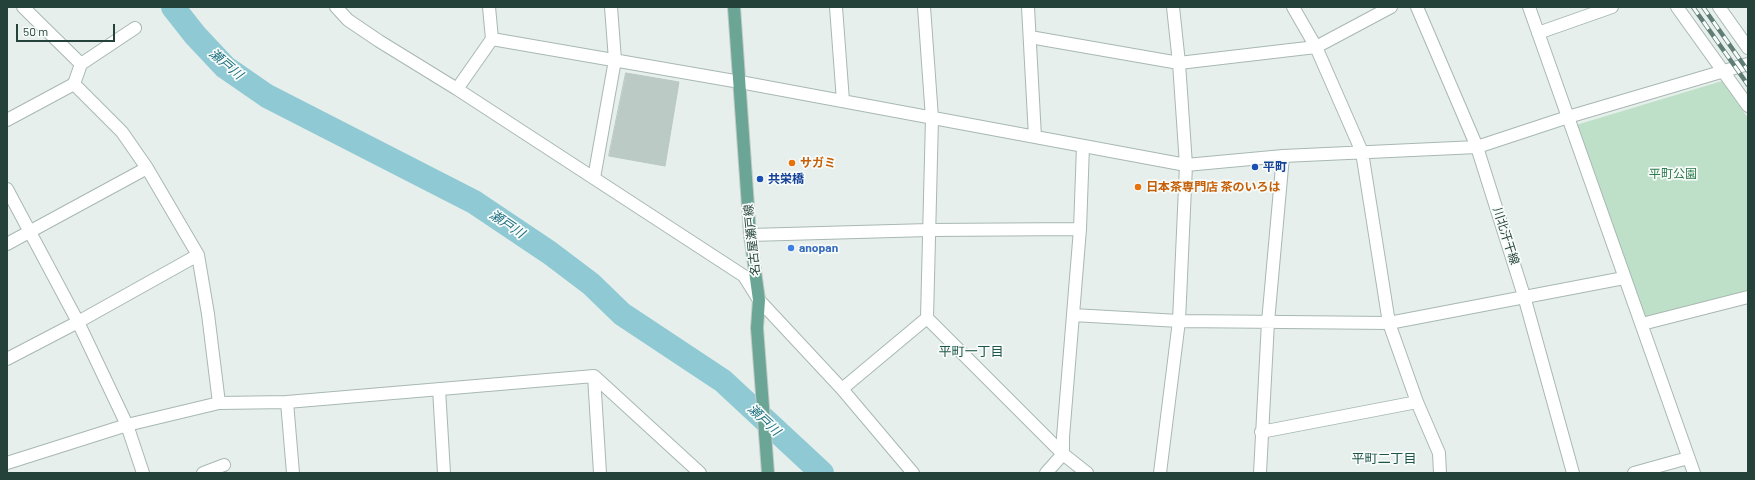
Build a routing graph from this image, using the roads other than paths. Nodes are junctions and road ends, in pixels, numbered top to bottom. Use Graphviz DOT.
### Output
graph roads {
  1 [pos="23,7"];
  2 [pos="336,7"];
  3 [pos="489,7"];
  4 [pos="611,7"];
  5 [pos="734,7"];
  6 [pos="836,7"];
  7 [pos="924,7"];
  8 [pos="1028,7"];
  9 [pos="1172,7"];
  10 [pos="1293,7"];
  11 [pos="1391,7"];
  12 [pos="1417,7"];
  13 [pos="1529,7"];
  14 [pos="1612,7"];
  15 [pos="1677,7"];
  16 [pos="1719,7"];
  17 [pos="135,28"];
  18 [pos="1538,33"];
  19 [pos="1030,37"];
  20 [pos="492,39"];
  21 [pos="1316,47"];
  22 [pos="1748,48"];
  23 [pos="615,60"];
  24 [pos="1179,63"];
  25 [pos="81,64"];
  26 [pos="1748,64"];
  27 [pos="1721,71"];
  28 [pos="740,82"];
  29 [pos="74,84"];
  30 [pos="457,90"];
  31 [pos="843,101"];
  32 [pos="1748,106"];
  33 [pos="1568,117"];
  34 [pos="932,118"];
  35 [pos="7,120"];
  36 [pos="1034,137"];
  37 [pos="1083,146"];
  38 [pos="1477,147"];
  39 [pos="1362,152"];
  40 [pos="1283,156"];
  41 [pos="1186,165"];
  42 [pos="147,168"];
  43 [pos="594,178"];
  44 [pos="7,189"];
  45 [pos="1080,229"];
  46 [pos="929,230"];
  47 [pos="30,232"];
  48 [pos="750,235"];
  49 [pos="7,244"];
  50 [pos="198,254"];
  51 [pos="1624,278"];
  52 [pos="1524,296"];
  53 [pos="1748,297"];
  54 [pos="759,300"];
  55 [pos="1073,315"];
  56 [pos="927,318"];
  57 [pos="1179,321"];
  58 [pos="78,322"];
  59 [pos="1268,322"];
  60 [pos="1389,323"];
  61 [pos="1642,324"];
  62 [pos="7,359"];
  63 [pos="594,376"];
  64 [pos="439,389"];
  65 [pos="842,389"];
  66 [pos="287,402"];
  67 [pos="1417,402"];
  68 [pos="219,403"];
  69 [pos="127,425"];
  70 [pos="1262,432"];
  71 [pos="1063,454"];
  72 [pos="1688,458"];
  73 [pos="9,464"];
  74 [pos="224,465"];
  75 [pos="143,473"];
  76 [pos="203,473"];
  77 [pos="293,473"];
  78 [pos="444,473"];
  79 [pos="600,473"];
  80 [pos="700,473"];
  81 [pos="768,473"];
  82 [pos="913,473"];
  83 [pos="1046,473"];
  84 [pos="1087,473"];
  85 [pos="1160,473"];
  86 [pos="1260,473"];
  87 [pos="1440,473"];
  88 [pos="1573,473"];
  89 [pos="1634,473"];
  90 [pos="1694,473"];
  1 -- 25 [label="street"];
  2 -- 30 [label="street"];
  3 -- 20 [label="street"];
  4 -- 23 [label="street"];
  5 -- 28 [label="main road, 名古屋瀬戸線"];
  6 -- 31 [label="street"];
  7 -- 34 [label="street"];
  8 -- 19 [label="street"];
  9 -- 24 [label="street"];
  10 -- 21 [label="street"];
  11 -- 21 [label="street"];
  12 -- 38 [label="street, 川北汗干線"];
  13 -- 18 [label="street"];
  14 -- 18 [label="street"];
  15 -- 27 [label="street"];
  16 -- 22 [label="street"];
  17 -- 25 [label="street"];
  18 -- 33 [label="street"];
  19 -- 24 [label="street"];
  19 -- 36 [label="street"];
  20 -- 23 [label="street"];
  20 -- 30 [label="street"];
  21 -- 24 [label="street"];
  21 -- 39 [label="street"];
  23 -- 28 [label="street"];
  23 -- 43 [label="street"];
  24 -- 41 [label="street"];
  25 -- 29 [label="street"];
  26 -- 27 [label="street"];
  27 -- 32 [label="street"];
  27 -- 33 [label="street"];
  28 -- 31 [label="street"];
  28 -- 48 [label="main road, 名古屋瀬戸線"];
  29 -- 35 [label="street"];
  29 -- 42 [label="street"];
  30 -- 43 [label="street"];
  31 -- 34 [label="street"];
  33 -- 38 [label="street"];
  33 -- 51 [label="street"];
  34 -- 36 [label="street"];
  34 -- 46 [label="street"];
  36 -- 37 [label="street"];
  37 -- 41 [label="street"];
  37 -- 45 [label="street"];
  38 -- 39 [label="street"];
  38 -- 52 [label="street, 川北汗干線"];
  39 -- 40 [label="street"];
  39 -- 60 [label="street"];
  40 -- 41 [label="street"];
  40 -- 59 [label="street"];
  41 -- 57 [label="street"];
  42 -- 47 [label="street"];
  42 -- 50 [label="street"];
  43 -- 54 [label="street"];
  44 -- 47 [label="street"];
  45 -- 46 [label="street"];
  45 -- 55 [label="street"];
  46 -- 48 [label="street"];
  46 -- 56 [label="street"];
  47 -- 49 [label="street"];
  47 -- 58 [label="street"];
  48 -- 54 [label="main road, 名古屋瀬戸線"];
  50 -- 58 [label="street"];
  50 -- 68 [label="street"];
  51 -- 52 [label="street"];
  51 -- 61 [label="street"];
  52 -- 60 [label="street"];
  52 -- 88 [label="street, 川北汗干線"];
  53 -- 61 [label="street"];
  54 -- 65 [label="street"];
  54 -- 81 [label="main road, 名古屋瀬戸線"];
  55 -- 57 [label="street"];
  55 -- 71 [label="street"];
  56 -- 65 [label="street"];
  56 -- 71 [label="street"];
  57 -- 59 [label="street"];
  57 -- 85 [label="street"];
  58 -- 62 [label="street"];
  58 -- 69 [label="street"];
  59 -- 60 [label="street"];
  59 -- 70 [label="street"];
  60 -- 67 [label="street"];
  61 -- 72 [label="street"];
  63 -- 64 [label="street"];
  63 -- 79 [label="street"];
  63 -- 80 [label="street"];
  64 -- 66 [label="street"];
  64 -- 78 [label="street"];
  65 -- 82 [label="street"];
  66 -- 68 [label="street"];
  66 -- 77 [label="street"];
  67 -- 70 [label="street"];
  67 -- 87 [label="street"];
  68 -- 69 [label="street"];
  69 -- 73 [label="street"];
  69 -- 75 [label="street"];
  70 -- 86 [label="street"];
  71 -- 83 [label="street"];
  71 -- 84 [label="street"];
  72 -- 89 [label="street"];
  72 -- 90 [label="street"];
  74 -- 76 [label="street"];
}
